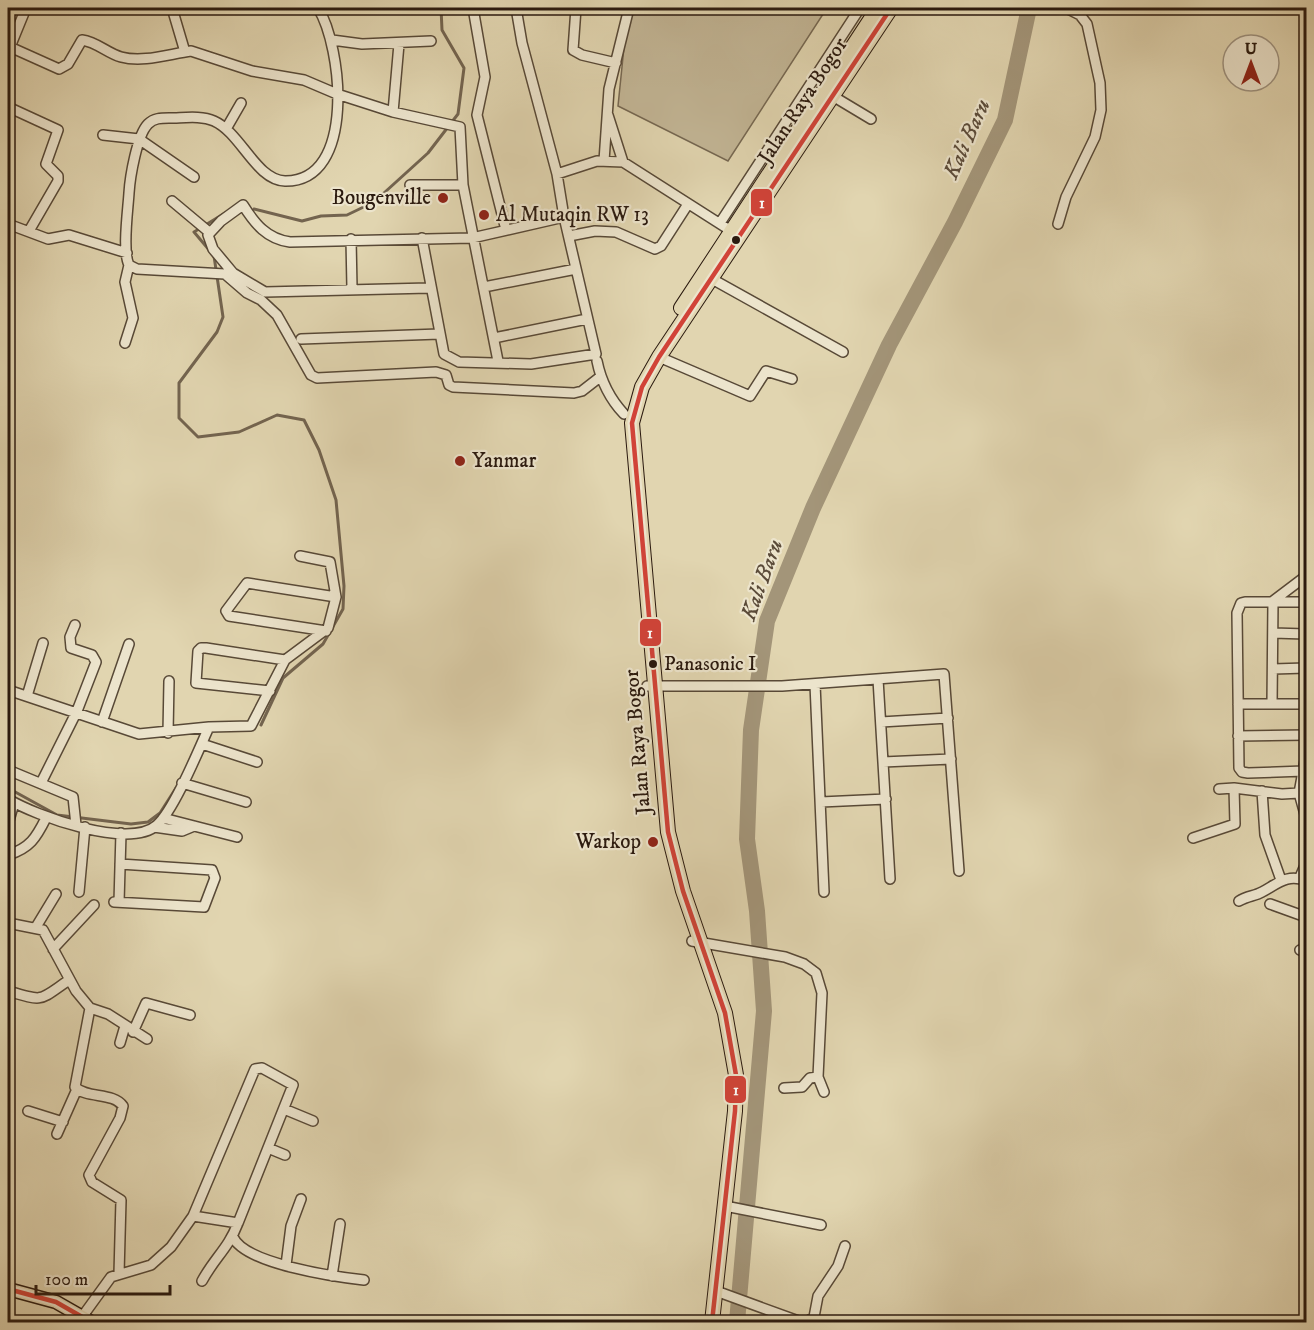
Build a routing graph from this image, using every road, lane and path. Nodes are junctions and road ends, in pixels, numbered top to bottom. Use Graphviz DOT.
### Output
graph roads {
  1 [pos="26,8"];
  2 [pos="172,8"];
  3 [pos="318,8"];
  4 [pos="473,8"];
  5 [pos="516,8"];
  6 [pos="576,8"];
  7 [pos="629,8"];
  8 [pos="860,8"];
  9 [pos="878,8"];
  10 [pos="891,8"];
  11 [pos="1066,8"];
  12 [pos="332,40"];
  13 [pos="431,41"];
  14 [pos="399,44"];
  15 [pos="9,49"];
  16 [pos="185,52"];
  17 [pos="616,63"];
  18 [pos="337,94"];
  19 [pos="831,95"];
  20 [pos="241,103"];
  21 [pos="8,107"];
  22 [pos="393,112"];
  23 [pos="607,114"];
  24 [pos="871,119"];
  25 [pos="226,129"];
  26 [pos="103,135"];
  27 [pos="140,139"];
  28 [pos="604,161"];
  29 [pos="623,162"];
  30 [pos="557,174"];
  31 [pos="194,177"];
  32 [pos="410,185"];
  33 [pos="463,185"];
  34 [pos="172,201"];
  35 [pos="688,204"];
  36 [pos="564,216"];
  37 [pos="720,223"];
  38 [pos="8,224"];
  39 [pos="1058,224"];
  40 [pos="206,230"];
  41 [pos="506,230"];
  42 [pos="29,231"];
  43 [pos="736,234"];
  44 [pos="569,236"];
  45 [pos="422,238"];
  46 [pos="472,238"];
  47 [pos="351,239"];
  48 [pos="127,253"];
  49 [pos="129,265"];
  50 [pos="576,269"];
  51 [pos="712,279"];
  52 [pos="483,287"];
  53 [pos="352,288"];
  54 [pos="429,288"];
  55 [pos="263,296"];
  56 [pos="587,319"];
  57 [pos="440,334"];
  58 [pos="494,338"];
  59 [pos="301,339"];
  60 [pos="125,343"];
  61 [pos="843,352"];
  62 [pos="596,357"];
  63 [pos="659,357"];
  64 [pos="498,361"];
  65 [pos="600,377"];
  66 [pos="792,379"];
  67 [pos="624,414"];
  68 [pos="300,556"];
  69 [pos="1306,576"];
  70 [pos="336,597"];
  71 [pos="1273,601"];
  72 [pos="1306,602"];
  73 [pos="75,625"];
  74 [pos="326,630"];
  75 [pos="1273,633"];
  76 [pos="1306,634"];
  77 [pos="43,643"];
  78 [pos="129,644"];
  79 [pos="285,660"];
  80 [pos="1306,668"];
  81 [pos="1273,669"];
  82 [pos="878,679"];
  83 [pos="169,681"];
  84 [pos="815,684"];
  85 [pos="650,686"];
  86 [pos="8,690"];
  87 [pos="270,691"];
  88 [pos="27,696"];
  89 [pos="1238,704"];
  90 [pos="1272,704"];
  91 [pos="1306,704"];
  92 [pos="77,711"];
  93 [pos="948,718"];
  94 [pos="102,722"];
  95 [pos="881,722"];
  96 [pos="209,727"];
  97 [pos="168,732"];
  98 [pos="1306,735"];
  99 [pos="1238,736"];
  100 [pos="202,744"];
  101 [pos="1306,755"];
  102 [pos="951,759"];
  103 [pos="257,762"];
  104 [pos="883,762"];
  105 [pos="8,770"];
  106 [pos="1304,771"];
  107 [pos="41,783"];
  108 [pos="182,783"];
  109 [pos="1234,788"];
  110 [pos="1219,789"];
  111 [pos="1262,791"];
  112 [pos="1299,793"];
  113 [pos="886,799"];
  114 [pos="11,801"];
  115 [pos="246,802"];
  116 [pos="821,802"];
  117 [pos="46,818"];
  118 [pos="164,818"];
  119 [pos="1306,818"];
  120 [pos="78,821"];
  121 [pos="8,825"];
  122 [pos="194,826"];
  123 [pos="154,827"];
  124 [pos="121,833"];
  125 [pos="237,837"];
  126 [pos="1193,838"];
  127 [pos="8,855"];
  128 [pos="1306,863"];
  129 [pos="120,864"];
  130 [pos="959,871"];
  131 [pos="890,879"];
  132 [pos="1303,879"];
  133 [pos="1281,880"];
  134 [pos="79,892"];
  135 [pos="824,892"];
  136 [pos="56,894"];
  137 [pos="1239,901"];
  138 [pos="1270,904"];
  139 [pos="94,905"];
  140 [pos="1306,917"];
  141 [pos="8,923"];
  142 [pos="36,927"];
  143 [pos="696,940"];
  144 [pos="53,949"];
  145 [pos="69,980"];
  146 [pos="8,991"];
  147 [pos="90,1008"];
  148 [pos="190,1015"];
  149 [pos="129,1029"];
  150 [pos="147,1039"];
  151 [pos="120,1043"];
  152 [pos="818,1077"];
  153 [pos="784,1088"];
  154 [pos="77,1089"];
  155 [pos="824,1092"];
  156 [pos="284,1109"];
  157 [pos="28,1111"];
  158 [pos="313,1121"];
  159 [pos="63,1122"];
  160 [pos="57,1134"];
  161 [pos="268,1148"];
  162 [pos="285,1155"];
  163 [pos="301,1199"];
  164 [pos="732,1207"];
  165 [pos="193,1216"];
  166 [pos="238,1222"];
  167 [pos="340,1224"];
  168 [pos="822,1225"];
  169 [pos="232,1238"];
  170 [pos="845,1246"];
  171 [pos="286,1265"];
  172 [pos="119,1274"];
  173 [pos="332,1276"];
  174 [pos="364,1280"];
  175 [pos="202,1281"];
  176 [pos="8,1289"];
  177 [pos="721,1293"];
  178 [pos="87,1320"];
  179 [pos="704,1323"];
  180 [pos="712,1323"];
  181 [pos="801,1323"];
  182 [pos="807,1323"];
  1 -- 15 [label="street"];
  2 -- 16 [label="street"];
  3 -- 12 [label="street"];
  4 -- 41 [label="street"];
  5 -- 30 [label="street"];
  6 -- 17 [label="street"];
  7 -- 17 [label="street"];
  8 -- 37 [label="street"];
  9 -- 43 [label="highway, Jalan Raya Bogor"];
  10 -- 19 [label="highway, Jalan Raya Bogor"];
  11 -- 39 [label="street"];
  12 -- 14 [label="street"];
  12 -- 18 [label="street"];
  13 -- 14 [label="street"];
  14 -- 22 [label="street"];
  15 -- 16 [label="street"];
  16 -- 18 [label="street"];
  17 -- 23 [label="street"];
  18 -- 22 [label="street"];
  18 -- 25 [label="street"];
  19 -- 24 [label="street"];
  19 -- 43 [label="highway, Jalan Raya Bogor"];
  20 -- 25 [label="street"];
  21 -- 42 [label="street"];
  22 -- 33 [label="street"];
  23 -- 28 [label="street"];
  23 -- 29 [label="street"];
  25 -- 27 [label="street"];
  26 -- 27 [label="street"];
  27 -- 31 [label="street"];
  27 -- 48 [label="street"];
  28 -- 29 [label="street"];
  28 -- 30 [label="street"];
  29 -- 35 [label="street"];
  30 -- 36 [label="street"];
  32 -- 33 [label="street"];
  33 -- 46 [label="street"];
  34 -- 40 [label="street"];
  35 -- 37 [label="street"];
  35 -- 44 [label="street"];
  36 -- 41 [label="street"];
  36 -- 44 [label="street"];
  37 -- 43 [label="street"];
  38 -- 42 [label="street"];
  40 -- 47 [label="street"];
  40 -- 55 [label="street"];
  41 -- 46 [label="street"];
  42 -- 48 [label="street"];
  43 -- 51 [label="highway, Jalan Raya Bogor"];
  43 -- 67 [label="highway, Jalan Raya Bogor"];
  44 -- 50 [label="street"];
  45 -- 46 [label="street"];
  45 -- 47 [label="street"];
  45 -- 54 [label="street"];
  46 -- 52 [label="street"];
  47 -- 53 [label="street"];
  48 -- 49 [label="street"];
  49 -- 55 [label="street"];
  49 -- 60 [label="street"];
  50 -- 52 [label="street"];
  50 -- 56 [label="street"];
  51 -- 61 [label="street"];
  51 -- 63 [label="highway, Jalan Raya Bogor"];
  52 -- 58 [label="street"];
  53 -- 54 [label="street"];
  53 -- 55 [label="street"];
  54 -- 57 [label="street"];
  55 -- 65 [label="street"];
  56 -- 58 [label="street"];
  56 -- 62 [label="street"];
  57 -- 59 [label="street"];
  57 -- 64 [label="street"];
  58 -- 64 [label="street"];
  62 -- 64 [label="street"];
  62 -- 65 [label="street"];
  63 -- 66 [label="street"];
  63 -- 85 [label="highway, Jalan Raya Bogor"];
  65 -- 67 [label="street"];
  67 -- 85 [label="highway, Jalan Raya Bogor"];
  68 -- 70 [label="street"];
  69 -- 71 [label="street"];
  70 -- 74 [label="street"];
  70 -- 74 [label="street"];
  71 -- 72 [label="street"];
  71 -- 75 [label="street"];
  71 -- 89 [label="street"];
  73 -- 92 [label="street"];
  74 -- 79 [label="street"];
  75 -- 76 [label="street"];
  75 -- 81 [label="street"];
  77 -- 88 [label="street"];
  78 -- 94 [label="street"];
  79 -- 87 [label="street"];
  79 -- 87 [label="street"];
  80 -- 81 [label="street"];
  81 -- 90 [label="street"];
  82 -- 84 [label="street"];
  82 -- 93 [label="street"];
  82 -- 95 [label="street"];
  83 -- 97 [label="street"];
  84 -- 85 [label="street"];
  84 -- 116 [label="street"];
  85 -- 143 [label="highway, Jalan Raya Bogor"];
  86 -- 88 [label="street"];
  87 -- 96 [label="street"];
  88 -- 92 [label="street"];
  89 -- 90 [label="street"];
  89 -- 99 [label="street"];
  90 -- 91 [label="street"];
  92 -- 94 [label="street"];
  92 -- 107 [label="street"];
  93 -- 95 [label="street"];
  93 -- 102 [label="street"];
  94 -- 97 [label="street"];
  95 -- 104 [label="street"];
  96 -- 97 [label="street"];
  96 -- 100 [label="street"];
  98 -- 99 [label="street"];
  99 -- 106 [label="street"];
  100 -- 103 [label="street"];
  100 -- 108 [label="street"];
  101 -- 106 [label="street"];
  102 -- 104 [label="street"];
  102 -- 130 [label="street"];
  104 -- 113 [label="street"];
  105 -- 107 [label="street"];
  106 -- 112 [label="street"];
  107 -- 120 [label="street"];
  108 -- 115 [label="street"];
  108 -- 118 [label="street"];
  109 -- 110 [label="street"];
  109 -- 111 [label="street"];
  109 -- 126 [label="street"];
  111 -- 112 [label="street"];
  111 -- 133 [label="street"];
  112 -- 119 [label="street"];
  113 -- 116 [label="street"];
  113 -- 131 [label="street"];
  114 -- 117 [label="street"];
  114 -- 121 [label="street"];
  116 -- 135 [label="street"];
  117 -- 120 [label="street"];
  117 -- 127 [label="street"];
  118 -- 122 [label="street"];
  118 -- 123 [label="street"];
  120 -- 124 [label="street"];
  120 -- 134 [label="street"];
  122 -- 123 [label="street"];
  122 -- 125 [label="street"];
  123 -- 124 [label="street"];
  124 -- 129 [label="street"];
  128 -- 132 [label="street"];
  129 -- 129 [label="street"];
  132 -- 133 [label="street"];
  133 -- 137 [label="street"];
  136 -- 142 [label="street"];
  138 -- 140 [label="street"];
  139 -- 144 [label="street"];
  141 -- 142 [label="street"];
  142 -- 144 [label="street"];
  143 -- 152 [label="street"];
  143 -- 164 [label="highway, Jalan Raya Bogor"];
  143 -- 179 [label="highway, Jalan Raya Bogor"];
  144 -- 145 [label="street"];
  145 -- 146 [label="street"];
  145 -- 147 [label="street"];
  147 -- 149 [label="street"];
  147 -- 154 [label="street"];
  148 -- 149 [label="street"];
  149 -- 150 [label="street"];
  149 -- 151 [label="street"];
  152 -- 153 [label="street"];
  152 -- 155 [label="street"];
  154 -- 159 [label="street"];
  154 -- 172 [label="street"];
  156 -- 158 [label="street"];
  156 -- 161 [label="street"];
  156 -- 165 [label="street"];
  157 -- 159 [label="street"];
  159 -- 160 [label="street"];
  161 -- 162 [label="street"];
  161 -- 166 [label="street"];
  163 -- 171 [label="street"];
  164 -- 168 [label="street"];
  164 -- 177 [label="highway, Jalan Raya Bogor"];
  165 -- 166 [label="street"];
  165 -- 172 [label="street"];
  166 -- 169 [label="street"];
  167 -- 173 [label="street"];
  169 -- 171 [label="street"];
  169 -- 175 [label="street"];
  170 -- 182 [label="street"];
  171 -- 173 [label="street"];
  172 -- 178 [label="street"];
  173 -- 174 [label="street"];
  176 -- 178 [label="main road"];
  177 -- 180 [label="highway, Jalan Raya Bogor"];
  177 -- 181 [label="street"];
}
